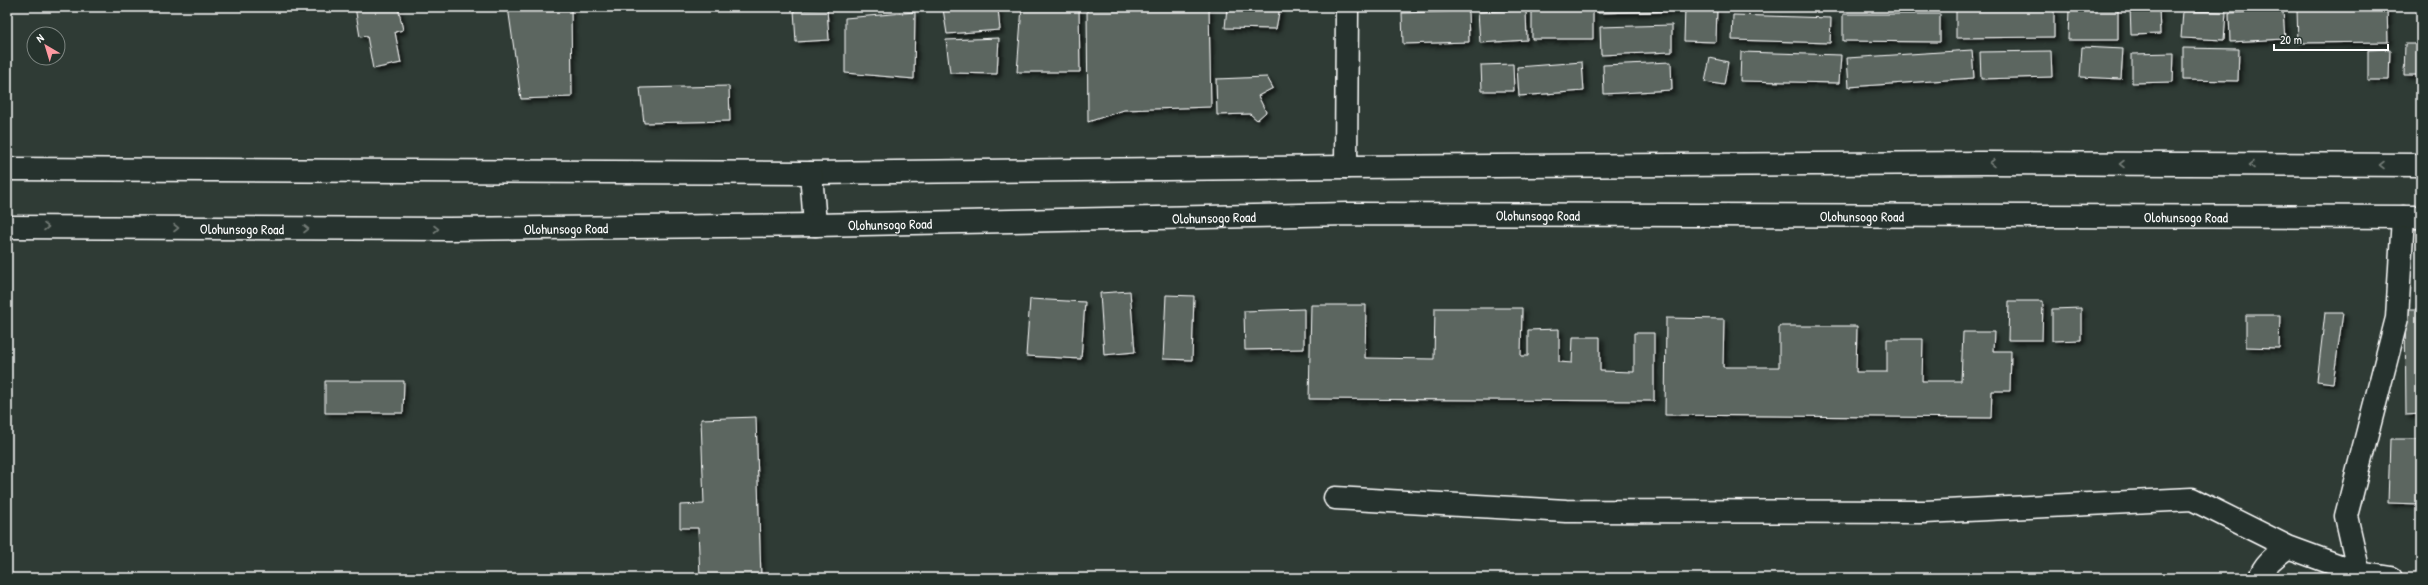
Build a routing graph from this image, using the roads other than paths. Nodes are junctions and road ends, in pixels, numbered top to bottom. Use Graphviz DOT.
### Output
graph roads {
  1 [pos="1347,7"];
  2 [pos="2421,165"];
  3 [pos="1346,167"];
  4 [pos="7,170"];
  5 [pos="811,173"];
  6 [pos="2412,217"];
  7 [pos="815,225"];
  8 [pos="7,227"];
  9 [pos="1335,498"];
  10 [pos="2288,547"];
  11 [pos="2360,573"];
  12 [pos="2260,578"];
  13 [pos="2391,578"];
  1 -- 3 [label="main road"];
  2 -- 3 [label="main road, one-way"];
  3 -- 5 [label="main road"];
  4 -- 5 [label="main road"];
  5 -- 7 [label="main road"];
  6 -- 7 [label="main road, Olohunsogo Road"];
  6 -- 11 [label="main road"];
  8 -- 7 [label="main road, Olohunsogo Road, one-way"];
  9 -- 10 [label="main road"];
  10 -- 11 [label="main road"];
  10 -- 12 [label="main road"];
  11 -- 13 [label="main road"];
}
